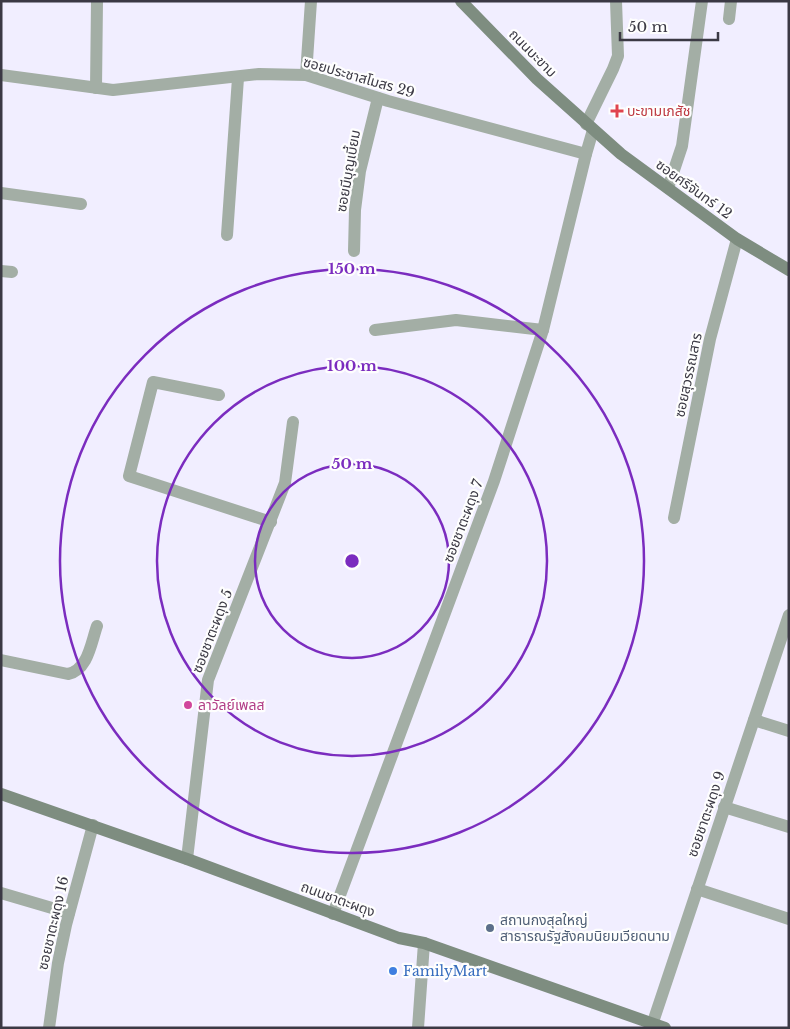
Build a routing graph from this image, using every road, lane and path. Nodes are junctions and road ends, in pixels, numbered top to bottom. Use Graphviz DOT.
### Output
graph roads {
  1 [pos="97,1"];
  2 [pos="311,1"];
  3 [pos="462,1"];
  4 [pos="616,1"];
  5 [pos="702,1"];
  6 [pos="731,1"];
  7 [pos="729,19"];
  8 [pos="1,75"];
  9 [pos="306,75"];
  10 [pos="238,78"];
  11 [pos="96,88"];
  12 [pos="378,98"];
  13 [pos="590,127"];
  14 [pos="586,154"];
  15 [pos="668,188"];
  16 [pos="1,193"];
  17 [pos="81,204"];
  18 [pos="227,235"];
  19 [pos="737,239"];
  20 [pos="354,251"];
  21 [pos="789,270"];
  22 [pos="376,330"];
  23 [pos="543,330"];
  24 [pos="219,395"];
  25 [pos="293,422"];
  26 [pos="674,518"];
  27 [pos="270,522"];
  28 [pos="789,615"];
  29 [pos="97,626"];
  30 [pos="785,637"];
  31 [pos="1,660"];
  32 [pos="754,720"];
  33 [pos="789,731"];
  34 [pos="1,794"];
  35 [pos="724,807"];
  36 [pos="92,825"];
  37 [pos="789,827"];
  38 [pos="187,859"];
  39 [pos="697,889"];
  40 [pos="1,893"];
  41 [pos="69,913"];
  42 [pos="333,914"];
  43 [pos="789,919"];
  44 [pos="424,943"];
  45 [pos="652,1025"];
  46 [pos="49,1028"];
  47 [pos="418,1028"];
  48 [pos="665,1028"];
  1 -- 11 [label="street"];
  2 -- 9 [label="street"];
  3 -- 13 [label="street, ถนนบะขาม"];
  4 -- 13 [label="street, ซอยชาตะผดุง 7"];
  5 -- 15 [label="street"];
  6 -- 7 [label="street"];
  8 -- 11 [label="street, ซอยประชาสโมสร 29"];
  9 -- 10 [label="street, ซอยประชาสโมสร 29"];
  9 -- 12 [label="street, ซอยประชาสโมสร 29"];
  10 -- 11 [label="street, ซอยประชาสโมสร 29"];
  10 -- 18 [label="street"];
  12 -- 14 [label="street, ซอยประชาสโมสร 29"];
  12 -- 20 [label="street, ซอยมีบุญเบี้ยม"];
  13 -- 14 [label="street, ซอยชาตะผดุง 7"];
  13 -- 15 [label="street, ซอยศรีจันทร์ 12"];
  14 -- 23 [label="street, ซอยชาตะผดุง 7"];
  15 -- 19 [label="street, ซอยศรีจันทร์ 12"];
  16 -- 17 [label="street"];
  19 -- 21 [label="street, ซอยศรีจันทร์ 12"];
  19 -- 26 [label="street, ซอยสุวรรณสาร"];
  22 -- 23 [label="street"];
  23 -- 42 [label="street, ซอยชาตะผดุง 7"];
  24 -- 27 [label="street"];
  25 -- 27 [label="street, ซอยชาตะผดุง 5"];
  27 -- 38 [label="street, ซอยชาตะผดุง 5"];
  28 -- 30 [label="street, ซอยชาตะผดุง 9"];
  29 -- 31 [label="street"];
  30 -- 32 [label="street, ซอยชาตะผดุง 9"];
  32 -- 33 [label="street"];
  32 -- 35 [label="street, ซอยชาตะผดุง 9"];
  34 -- 36 [label="street, ถนนชาตะผดุง"];
  35 -- 37 [label="street"];
  35 -- 39 [label="street, ซอยชาตะผดุง 9"];
  36 -- 38 [label="street, ถนนชาตะผดุง"];
  36 -- 41 [label="street, ซอยชาตะผดุง 16"];
  38 -- 42 [label="street, ถนนชาตะผดุง"];
  39 -- 43 [label="street"];
  39 -- 45 [label="street, ซอยชาตะผดุง 9"];
  40 -- 41 [label="street"];
  41 -- 46 [label="street, ซอยชาตะผดุง 16"];
  42 -- 44 [label="street, ถนนชาตะผดุง"];
  44 -- 45 [label="street, ถนนชาตะผดุง"];
  44 -- 47 [label="street"];
  45 -- 48 [label="street, ถนนชาตะผดุง"];
}
